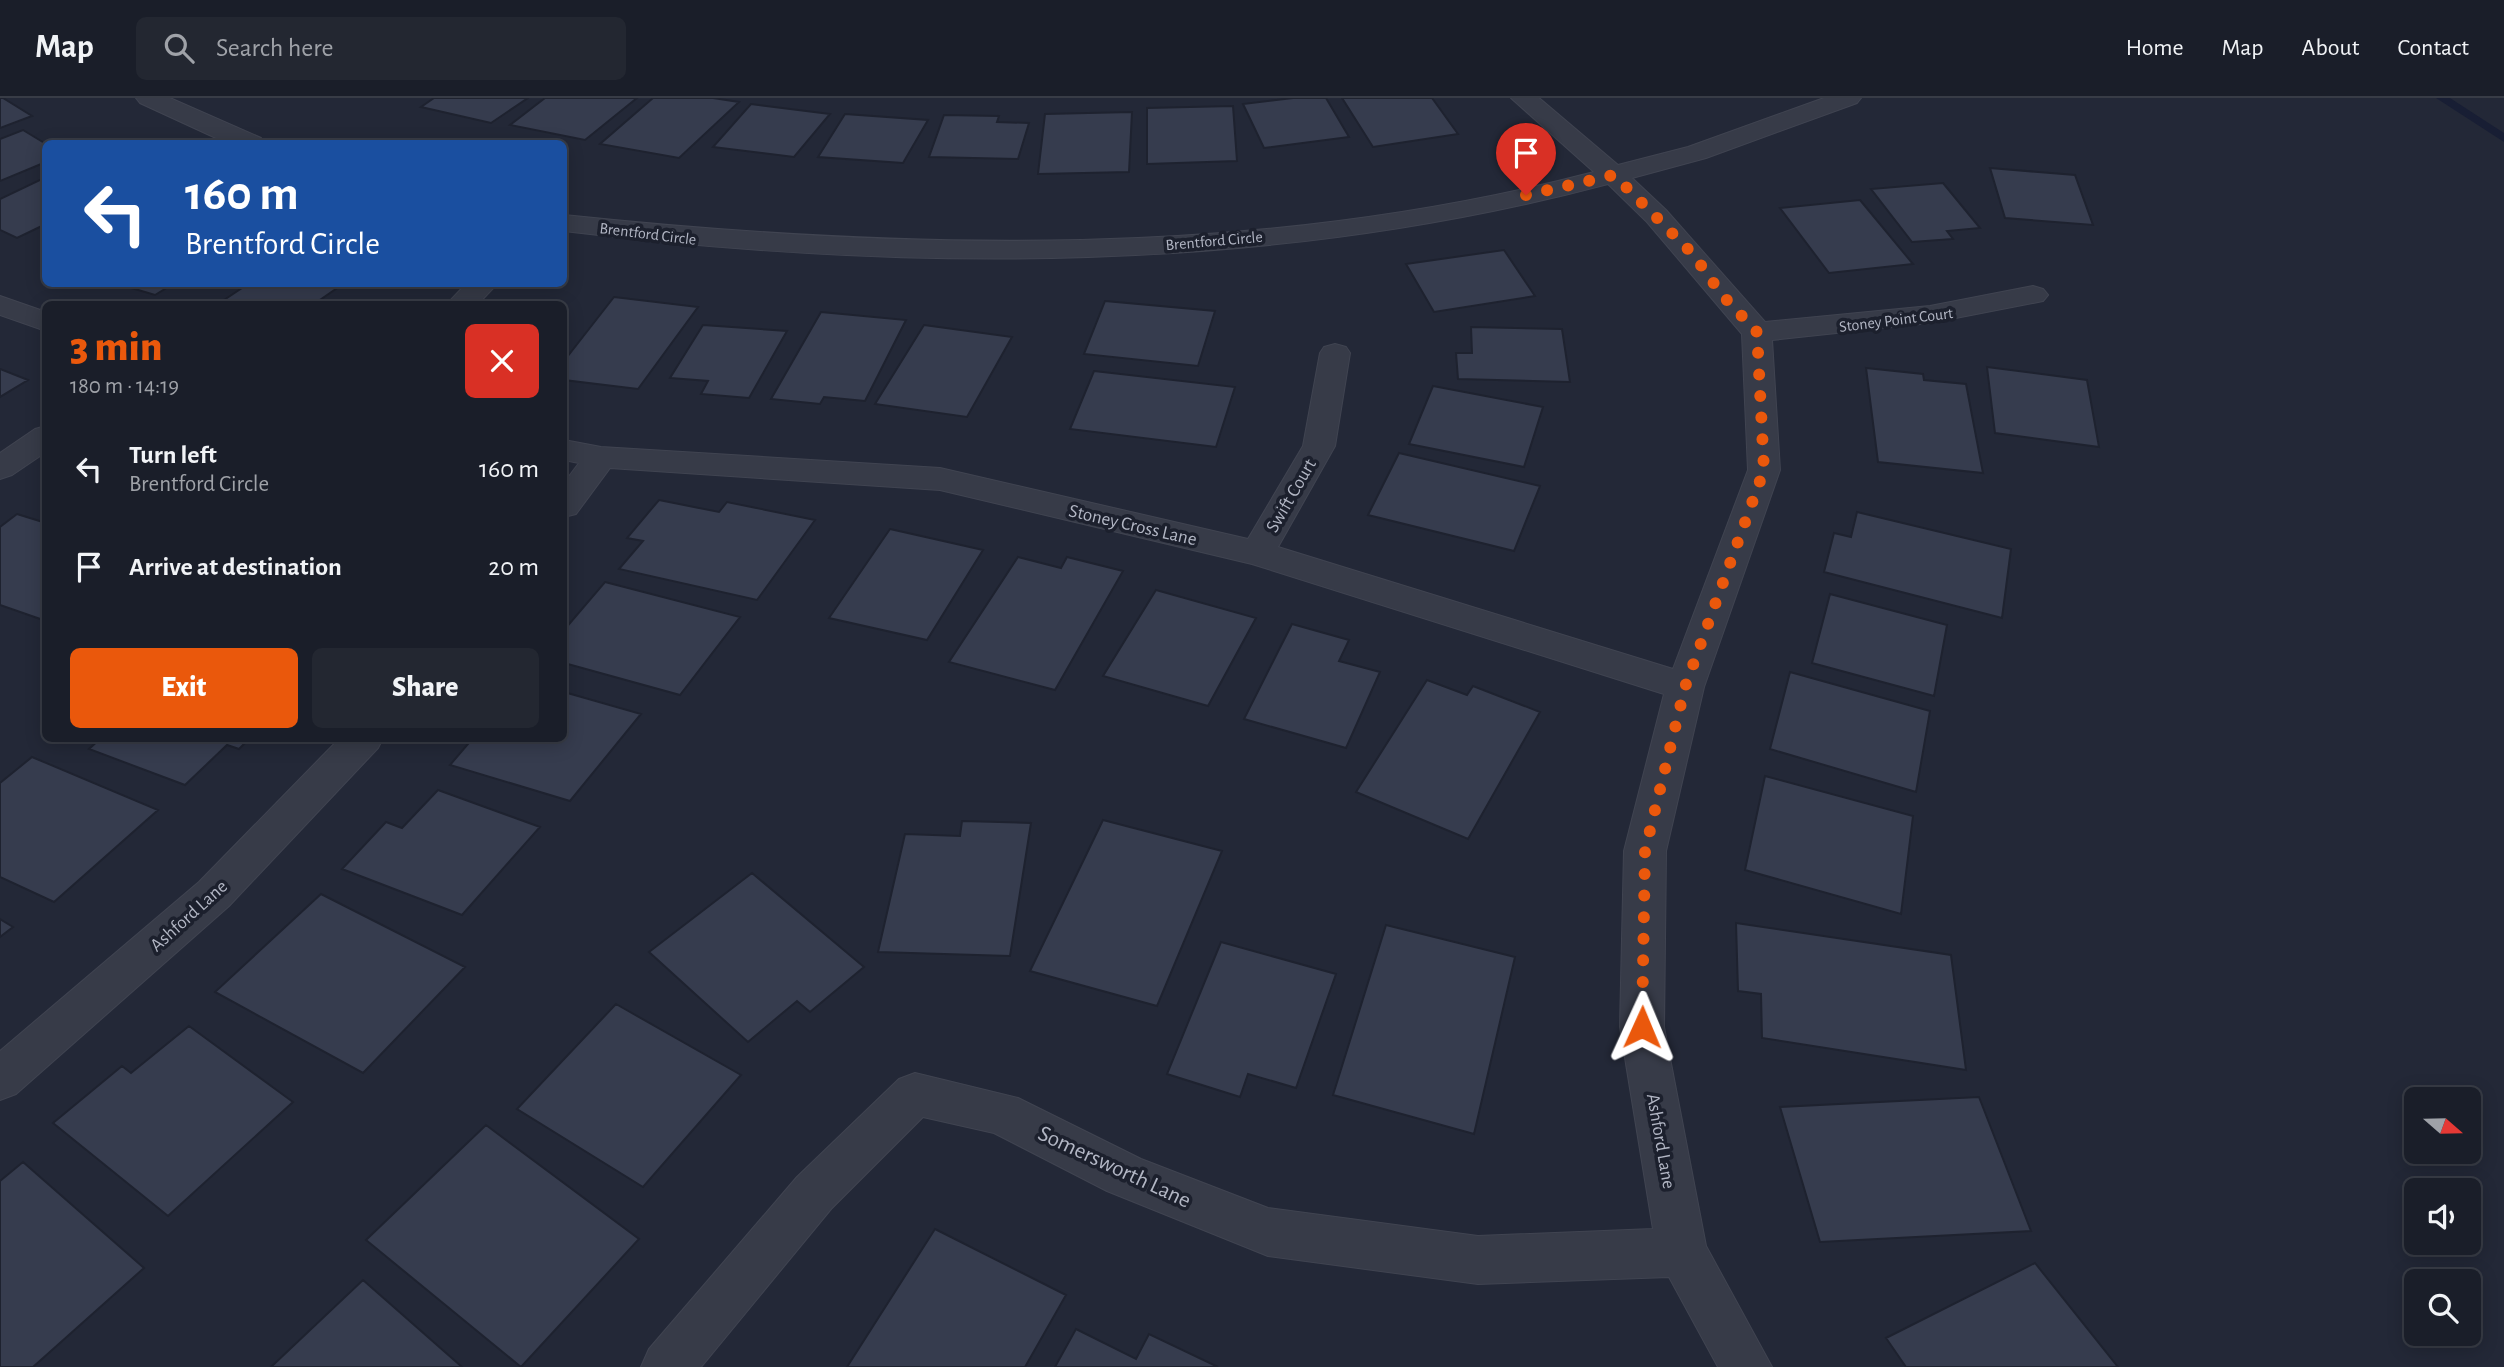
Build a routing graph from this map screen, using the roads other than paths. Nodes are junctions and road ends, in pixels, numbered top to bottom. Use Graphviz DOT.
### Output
graph roads {
  1 [pos="149,98"];
  2 [pos="1524,98"];
  3 [pos="1848,98"];
  4 [pos="243,140"];
  5 [pos="1614,175"];
  6 [pos="567,223"];
  7 [pos="480,287"];
  8 [pos="2033,295"];
  9 [pos="464,301"];
  10 [pos="0,305"];
  11 [pos="42,321"];
  12 [pos="1757,332"];
  13 [pos="1335,353"];
  14 [pos="42,439"];
  15 [pos="567,451"];
  16 [pos="601,457"];
  17 [pos="0,468"];
  18 [pos="567,502"];
  19 [pos="1257,553"];
  20 [pos="1685,687"];
  21 [pos="360,742"];
  22 [pos="0,1079"];
  23 [pos="1682,1252"];
  24 [pos="667,1367"];
  25 [pos="1746,1367"];
  1 -- 4 [label="street"];
  2 -- 5 [label="street"];
  3 -- 5 [label="street, Brentford Circle"];
  5 -- 6 [label="street, Brentford Circle"];
  5 -- 12 [label="street"];
  7 -- 9 [label="street"];
  8 -- 12 [label="street, Stoney Point Court"];
  10 -- 11 [label="street"];
  12 -- 20 [label="street, Ashford Lane"];
  13 -- 19 [label="street, Swift Court"];
  14 -- 17 [label="street"];
  15 -- 16 [label="street, Stoney Cross Lane"];
  16 -- 18 [label="street"];
  16 -- 19 [label="street, Stoney Cross Lane"];
  19 -- 20 [label="street, Stoney Cross Lane"];
  20 -- 23 [label="street, Ashford Lane"];
  21 -- 22 [label="street, Ashford Lane"];
  23 -- 24 [label="street, Somersworth Lane"];
  23 -- 25 [label="street, Ashford Lane"];
}
